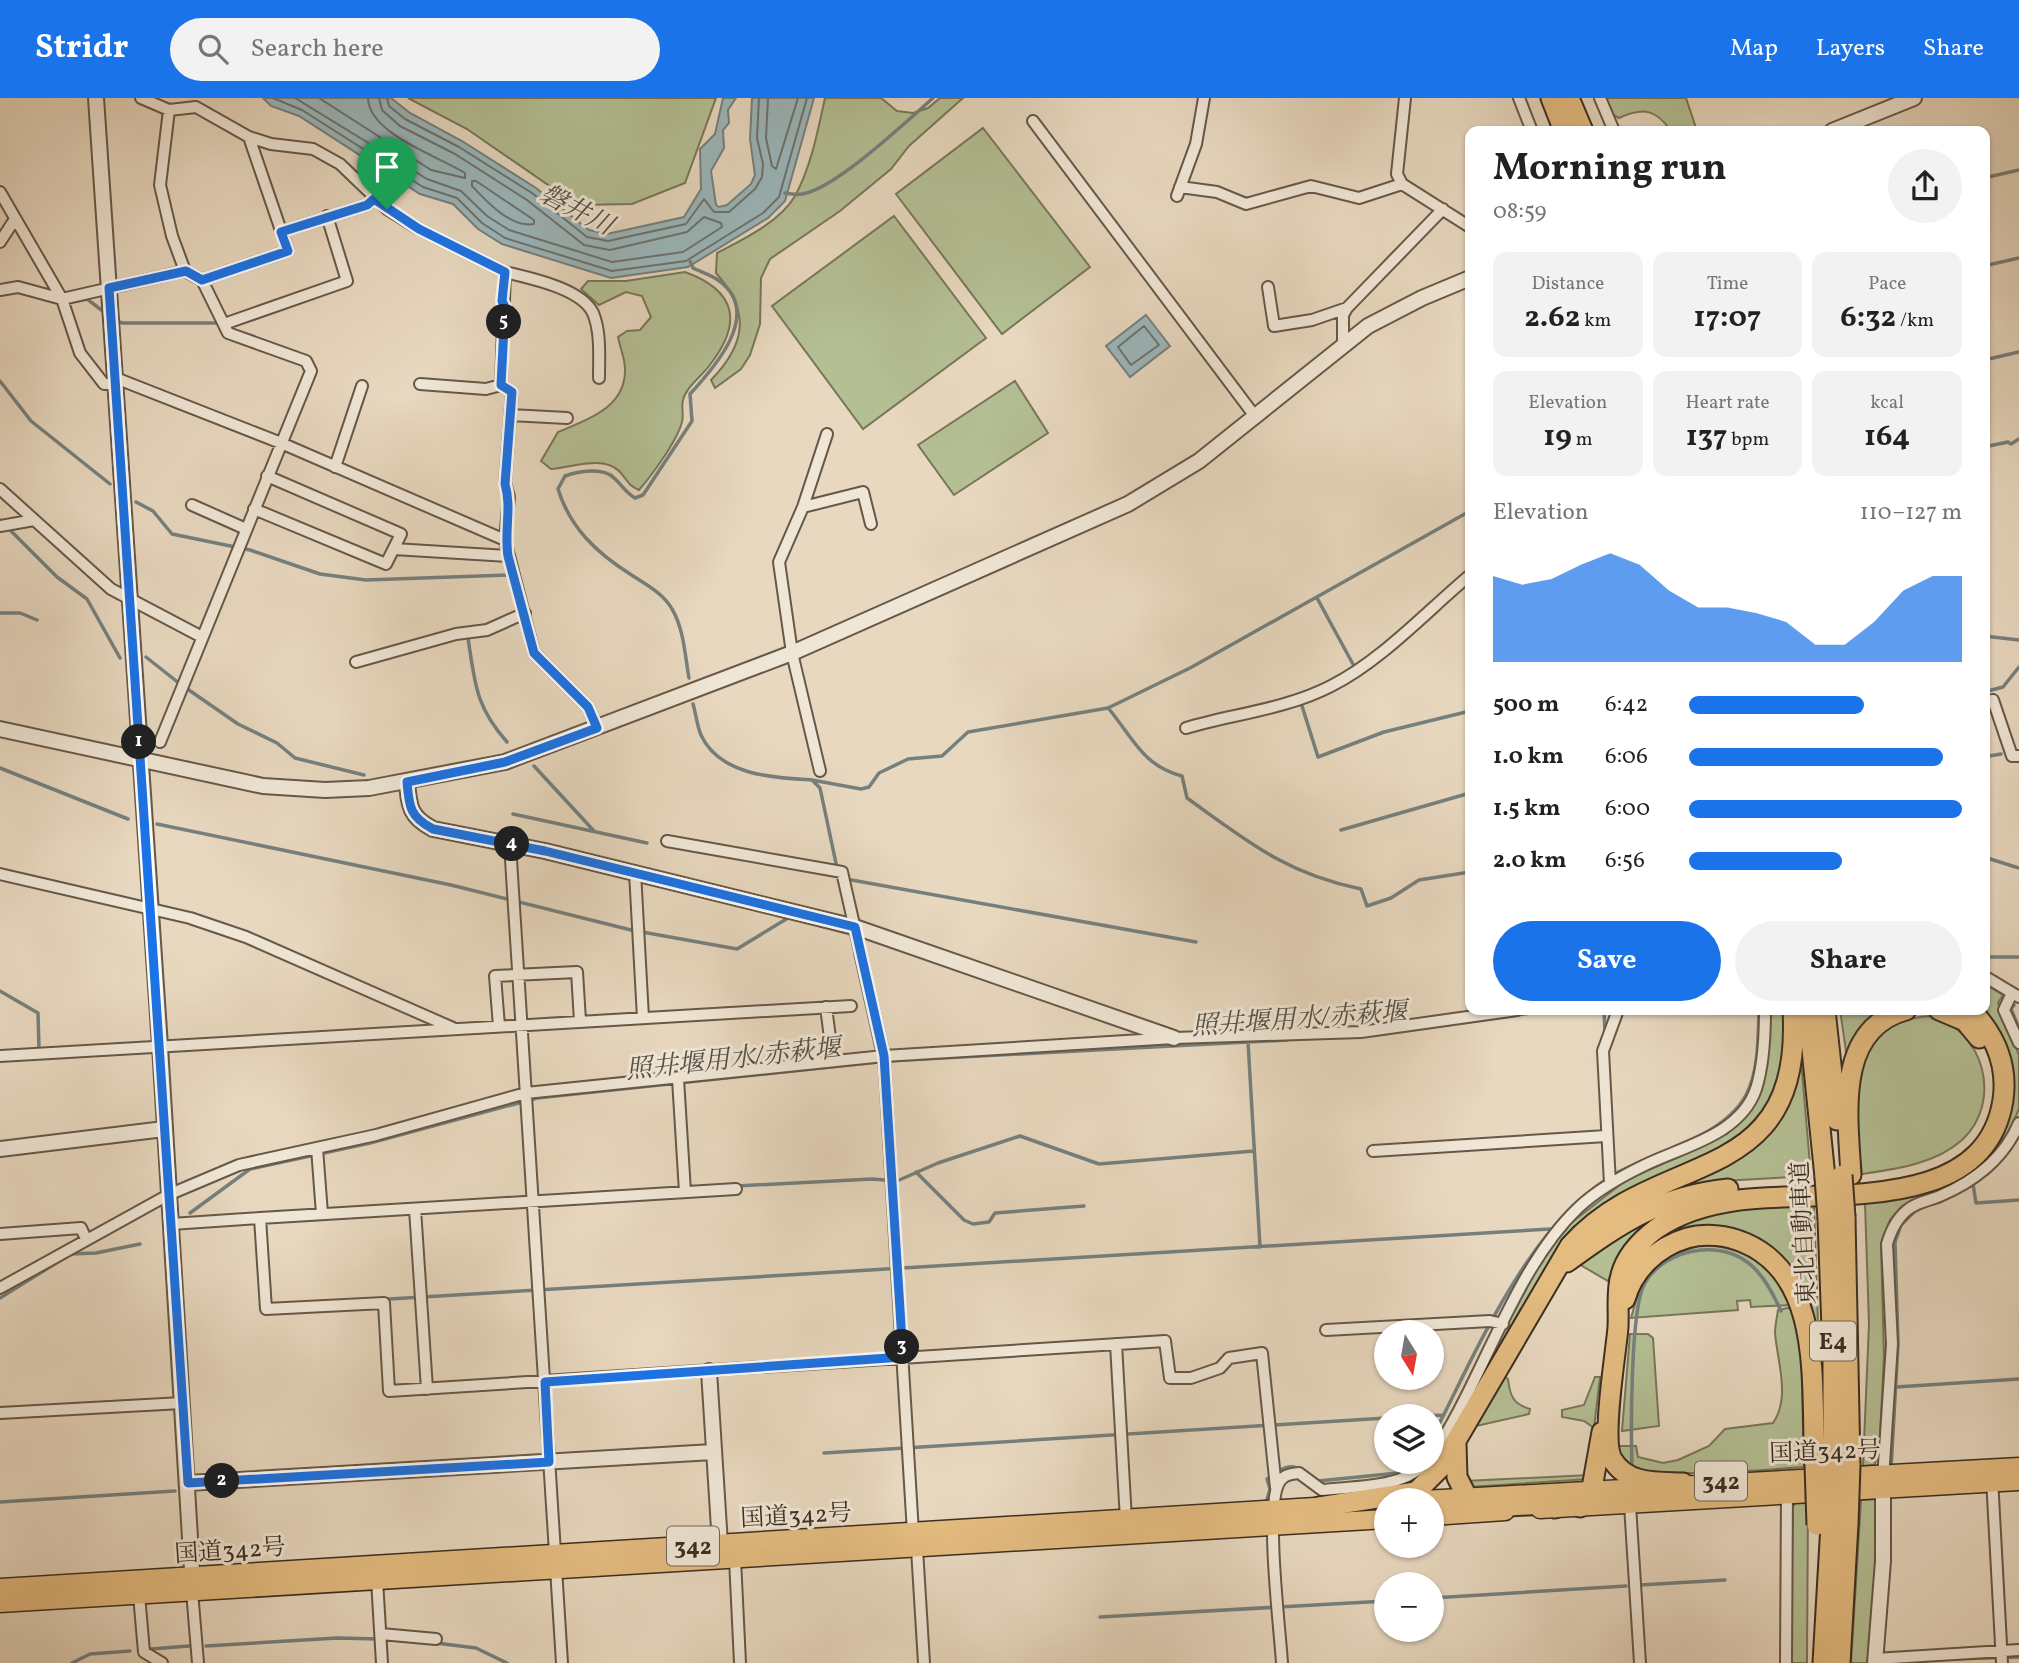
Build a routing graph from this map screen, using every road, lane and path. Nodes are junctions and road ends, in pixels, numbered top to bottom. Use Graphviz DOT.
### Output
graph roads {
  1 [pos="96,98"];
  2 [pos="141,98"];
  3 [pos="1203,98"];
  4 [pos="1405,98"];
  5 [pos="1519,98"];
  6 [pos="1551,98"];
  7 [pos="1569,98"];
  8 [pos="1600,98"];
  9 [pos="1914,98"];
  10 [pos="169,110"];
  11 [pos="1033,121"];
  12 [pos="1530,126"];
  13 [pos="1562,126"];
  14 [pos="1581,126"];
  15 [pos="1612,126"];
  16 [pos="1844,126"];
  17 [pos="249,137"];
  18 [pos="1402,184"];
  19 [pos="0,192"];
  20 [pos="374,199"];
  21 [pos="1443,209"];
  22 [pos="327,216"];
  23 [pos="15,219"];
  24 [pos="1465,224"];
  25 [pos="281,232"];
  26 [pos="0,242"];
  27 [pos="186,271"];
  28 [pos="505,272"];
  29 [pos="202,280"];
  30 [pos="1465,280"];
  31 [pos="1268,287"];
  32 [pos="109,288"];
  33 [pos="0,290"];
  34 [pos="62,299"];
  35 [pos="1347,308"];
  36 [pos="224,324"];
  37 [pos="1343,345"];
  38 [pos="599,378"];
  39 [pos="113,380"];
  40 [pos="419,384"];
  41 [pos="501,385"];
  42 [pos="362,386"];
  43 [pos="510,415"];
  44 [pos="1254,415"];
  45 [pos="567,418"];
  46 [pos="827,434"];
  47 [pos="281,443"];
  48 [pos="335,467"];
  49 [pos="267,476"];
  50 [pos="0,489"];
  51 [pos="192,505"];
  52 [pos="803,507"];
  53 [pos="254,509"];
  54 [pos="34,520"];
  55 [pos="871,524"];
  56 [pos="0,526"];
  57 [pos="246,529"];
  58 [pos="505,540"];
  59 [pos="394,549"];
  60 [pos="508,556"];
  61 [pos="1465,579"];
  62 [pos="129,599"];
  63 [pos="525,612"];
  64 [pos="202,637"];
  65 [pos="792,653"];
  66 [pos="356,662"];
  67 [pos="1990,701"];
  68 [pos="597,728"];
  69 [pos="1186,728"];
  70 [pos="0,729"];
  71 [pos="160,742"];
  72 [pos="2019,756"];
  73 [pos="140,762"];
  74 [pos="820,771"];
  75 [pos="407,782"];
  76 [pos="667,841"];
  77 [pos="510,844"];
  78 [pos="635,872"];
  79 [pos="0,874"];
  80 [pos="150,908"];
  81 [pos="855,927"];
  82 [pos="519,975"];
  83 [pos="1990,979"];
  84 [pos="2015,995"];
  85 [pos="850,1006"];
  86 [pos="826,1007"];
  87 [pos="1482,1015"];
  88 [pos="1616,1015"];
  89 [pos="1765,1015"];
  90 [pos="1793,1015"];
  91 [pos="1809,1015"];
  92 [pos="1825,1015"];
  93 [pos="1897,1015"];
  94 [pos="1951,1015"];
  95 [pos="1974,1015"];
  96 [pos="643,1017"];
  97 [pos="580,1021"];
  98 [pos="523,1024"];
  99 [pos="499,1026"];
  100 [pos="455,1029"];
  101 [pos="1174,1038"];
  102 [pos="2019,1043"];
  103 [pos="160,1046"];
  104 [pos="0,1056"];
  105 [pos="884,1056"];
  106 [pos="833,1061"];
  107 [pos="678,1079"];
  108 [pos="526,1093"];
  109 [pos="2019,1123"];
  110 [pos="164,1129"];
  111 [pos="1606,1136"];
  112 [pos="317,1148"];
  113 [pos="0,1149"];
  114 [pos="1373,1151"];
  115 [pos="1840,1176"];
  116 [pos="1610,1184"];
  117 [pos="736,1189"];
  118 [pos="685,1192"];
  119 [pos="168,1195"];
  120 [pos="534,1202"];
  121 [pos="415,1209"];
  122 [pos="322,1214"];
  123 [pos="260,1218"];
  124 [pos="1842,1218"];
  125 [pos="171,1224"];
  126 [pos="0,1234"];
  127 [pos="86,1238"];
  128 [pos="1555,1271"];
  129 [pos="0,1288"];
  130 [pos="1503,1324"];
  131 [pos="1618,1326"];
  132 [pos="1326,1330"];
  133 [pos="1116,1344"];
  134 [pos="903,1357"];
  135 [pos="709,1371"];
  136 [pos="545,1382"];
  137 [pos="427,1389"];
  138 [pos="183,1403"];
  139 [pos="1609,1410"];
  140 [pos="0,1413"];
  141 [pos="1444,1434"];
  142 [pos="1458,1437"];
  143 [pos="713,1452"];
  144 [pos="549,1462"];
  145 [pos="1833,1465"];
  146 [pos="2019,1466"];
  147 [pos="1412,1474"];
  148 [pos="1992,1476"];
  149 [pos="1787,1477"];
  150 [pos="1883,1481"];
  151 [pos="2019,1481"];
  152 [pos="188,1483"];
  153 [pos="1683,1483"];
  154 [pos="1276,1488"];
  155 [pos="1592,1488"];
  156 [pos="1787,1496"];
  157 [pos="1468,1497"];
  158 [pos="1444,1499"];
  159 [pos="1374,1503"];
  160 [pos="1630,1505"];
  161 [pos="1319,1507"];
  162 [pos="1580,1507"];
  163 [pos="1555,1508"];
  164 [pos="1444,1515"];
  165 [pos="1273,1518"];
  166 [pos="1374,1519"];
  167 [pos="1126,1520"];
  168 [pos="1832,1525"];
  169 [pos="915,1541"];
  170 [pos="719,1544"];
  171 [pos="735,1559"];
  172 [pos="555,1561"];
  173 [pos="377,1580"];
  174 [pos="193,1584"];
  175 [pos="0,1588"];
  176 [pos="139,1595"];
  177 [pos="0,1603"];
  178 [pos="381,1634"];
  179 [pos="436,1639"];
  180 [pos="2019,1650"];
  181 [pos="2001,1657"];
  182 [pos="143,1658"];
  183 [pos="1875,1661"];
  184 [pos="162,1663"];
  185 [pos="198,1663"];
  186 [pos="382,1663"];
  187 [pos="562,1663"];
  188 [pos="740,1663"];
  189 [pos="924,1663"];
  190 [pos="1282,1663"];
  191 [pos="1640,1663"];
  192 [pos="1786,1663"];
  193 [pos="1815,1663"];
  194 [pos="1822,1663"];
  195 [pos="1840,1663"];
  1 -- 32 [label="street"];
  2 -- 10 [label="street"];
  3 -- 18 [label="street"];
  4 -- 18 [label="street"];
  5 -- 12 [label="street"];
  6 -- 13 [label="highway"];
  7 -- 14 [label="highway"];
  8 -- 15 [label="street"];
  9 -- 16 [label="street"];
  10 -- 17 [label="street"];
  10 -- 27 [label="street"];
  11 -- 44 [label="street"];
  17 -- 20 [label="street"];
  17 -- 25 [label="street"];
  18 -- 21 [label="street"];
  19 -- 23 [label="street"];
  20 -- 22 [label="street"];
  20 -- 28 [label="street"];
  21 -- 24 [label="street"];
  21 -- 35 [label="street"];
  22 -- 25 [label="street"];
  22 -- 36 [label="street"];
  23 -- 26 [label="street"];
  23 -- 34 [label="street"];
  25 -- 29 [label="street"];
  27 -- 29 [label="street"];
  27 -- 32 [label="street"];
  28 -- 38 [label="street"];
  28 -- 41 [label="street"];
  29 -- 36 [label="street"];
  30 -- 37 [label="street"];
  31 -- 35 [label="street"];
  32 -- 34 [label="street"];
  32 -- 39 [label="street"];
  33 -- 34 [label="street"];
  34 -- 39 [label="street"];
  35 -- 37 [label="street"];
  36 -- 47 [label="street"];
  37 -- 44 [label="street"];
  39 -- 47 [label="street"];
  39 -- 62 [label="street"];
  40 -- 41 [label="street"];
  41 -- 43 [label="street"];
  42 -- 48 [label="street"];
  43 -- 45 [label="street"];
  43 -- 58 [label="street"];
  44 -- 65 [label="street"];
  46 -- 52 [label="street"];
  47 -- 48 [label="street"];
  47 -- 49 [label="street"];
  48 -- 58 [label="street"];
  49 -- 53 [label="street"];
  49 -- 59 [label="street"];
  50 -- 54 [label="street"];
  51 -- 57 [label="street"];
  52 -- 55 [label="street"];
  52 -- 65 [label="street"];
  53 -- 57 [label="street"];
  53 -- 59 [label="street"];
  54 -- 56 [label="street"];
  54 -- 62 [label="street"];
  57 -- 64 [label="street"];
  58 -- 60 [label="street"];
  59 -- 60 [label="street"];
  60 -- 63 [label="street"];
  61 -- 69 [label="street"];
  62 -- 64 [label="street"];
  62 -- 73 [label="street"];
  63 -- 66 [label="street"];
  63 -- 68 [label="street"];
  64 -- 71 [label="street"];
  65 -- 68 [label="street"];
  65 -- 74 [label="street"];
  67 -- 72 [label="street"];
  68 -- 75 [label="street"];
  70 -- 73 [label="street"];
  73 -- 75 [label="street"];
  73 -- 80 [label="street"];
  75 -- 77 [label="street"];
  76 -- 81 [label="street"];
  77 -- 78 [label="street"];
  77 -- 82 [label="street"];
  78 -- 81 [label="street"];
  78 -- 96 [label="street"];
  79 -- 80 [label="street"];
  80 -- 100 [label="street"];
  80 -- 103 [label="street"];
  81 -- 101 [label="street"];
  81 -- 105 [label="street"];
  82 -- 97 [label="street"];
  82 -- 98 [label="street"];
  82 -- 99 [label="street"];
  83 -- 84 [label="street"];
  84 -- 102 [label="street"];
  85 -- 86 [label="street"];
  86 -- 96 [label="street"];
  86 -- 106 [label="street"];
  87 -- 101 [label="street"];
  88 -- 111 [label="street"];
  89 -- 116 [label="street"];
  90 -- 128 [label="highway"];
  91 -- 115 [label="highway, 東北自動車道 / E4"];
  92 -- 115 [label="highway, 東北自動車道 / E4"];
  93 -- 115 [label="highway"];
  94 -- 128 [label="highway"];
  95 -- 131 [label="highway"];
  96 -- 97 [label="street"];
  97 -- 98 [label="street"];
  98 -- 99 [label="street"];
  98 -- 108 [label="street"];
  99 -- 100 [label="street"];
  100 -- 103 [label="street"];
  101 -- 105 [label="street"];
  103 -- 104 [label="street"];
  103 -- 110 [label="street"];
  105 -- 106 [label="street"];
  105 -- 134 [label="street"];
  106 -- 107 [label="street"];
  107 -- 108 [label="street"];
  107 -- 118 [label="street"];
  108 -- 112 [label="street"];
  108 -- 120 [label="street"];
  109 -- 150 [label="street"];
  110 -- 113 [label="street"];
  110 -- 119 [label="street"];
  111 -- 114 [label="street"];
  111 -- 116 [label="street"];
  112 -- 119 [label="street"];
  112 -- 122 [label="street"];
  115 -- 124 [label="highway, 東北自動車道 / E4, bridge"];
  116 -- 130 [label="street"];
  117 -- 118 [label="street"];
  118 -- 120 [label="street"];
  119 -- 125 [label="street"];
  119 -- 127 [label="street"];
  120 -- 121 [label="street"];
  120 -- 136 [label="street"];
  121 -- 122 [label="street"];
  121 -- 137 [label="street"];
  122 -- 123 [label="street"];
  123 -- 125 [label="street"];
  123 -- 137 [label="street"];
  124 -- 145 [label="highway, 東北自動車道 / E4"];
  124 -- 145 [label="highway, 東北自動車道 / E4"];
  125 -- 138 [label="street"];
  126 -- 127 [label="street"];
  127 -- 129 [label="street"];
  128 -- 142 [label="highway"];
  130 -- 132 [label="street"];
  130 -- 141 [label="street"];
  131 -- 139 [label="highway"];
  131 -- 145 [label="highway"];
  133 -- 134 [label="street"];
  133 -- 154 [label="street"];
  133 -- 167 [label="street"];
  134 -- 135 [label="street"];
  134 -- 169 [label="street"];
  135 -- 136 [label="street"];
  135 -- 143 [label="street"];
  136 -- 137 [label="street"];
  136 -- 144 [label="street"];
  138 -- 140 [label="street"];
  138 -- 152 [label="street"];
  139 -- 153 [label="highway"];
  139 -- 155 [label="highway"];
  142 -- 157 [label="highway"];
  142 -- 161 [label="highway"];
  143 -- 144 [label="street"];
  143 -- 170 [label="street"];
  144 -- 152 [label="street"];
  144 -- 172 [label="street"];
  145 -- 168 [label="highway, 東北自動車道 / E4, bridge"];
  145 -- 168 [label="highway, bridge"];
  146 -- 148 [label="highway, 国道342号 / 342"];
  147 -- 154 [label="street"];
  148 -- 150 [label="highway, 国道342号 / 342"];
  148 -- 151 [label="highway, 国道342号 / 342"];
  148 -- 181 [label="street"];
  149 -- 150 [label="highway, 国道342号 / 342"];
  149 -- 153 [label="highway, 国道342号 / 342"];
  149 -- 156 [label="street"];
  150 -- 156 [label="highway, 国道342号 / 342"];
  150 -- 183 [label="street"];
  152 -- 174 [label="street"];
  153 -- 155 [label="highway, 国道342号 / 342"];
  154 -- 165 [label="street"];
  155 -- 157 [label="highway, 国道342号 / 342"];
  155 -- 162 [label="highway"];
  156 -- 160 [label="highway, 国道342号 / 342"];
  156 -- 192 [label="street"];
  157 -- 158 [label="highway, 国道342号 / 342"];
  157 -- 163 [label="highway"];
  159 -- 161 [label="highway, 国道342号 / 342"];
  160 -- 162 [label="highway, 国道342号 / 342"];
  160 -- 191 [label="street"];
  161 -- 165 [label="highway, 国道342号 / 342"];
  162 -- 163 [label="highway, 国道342号 / 342"];
  163 -- 164 [label="highway, 国道342号 / 342"];
  165 -- 166 [label="highway, 国道342号 / 342"];
  165 -- 167 [label="highway, 国道342号 / 342"];
  165 -- 169 [label="highway, 国道342号 / 342"];
  165 -- 190 [label="street"];
  167 -- 169 [label="highway, 国道342号 / 342"];
  168 -- 193 [label="highway"];
  168 -- 194 [label="highway, 東北自動車道 / E4"];
  168 -- 195 [label="highway, 東北自動車道 / E4"];
  169 -- 170 [label="highway, 国道342号 / 342"];
  169 -- 171 [label="highway, 国道342号 / 342"];
  169 -- 189 [label="street"];
  170 -- 172 [label="highway, 国道342号 / 342"];
  171 -- 172 [label="highway, 国道342号 / 342"];
  171 -- 188 [label="street"];
  172 -- 173 [label="highway, 国道342号 / 342"];
  172 -- 174 [label="highway, 国道342号 / 342"];
  172 -- 187 [label="street"];
  173 -- 174 [label="highway, 国道342号 / 342"];
  173 -- 178 [label="street"];
  174 -- 175 [label="highway, 国道342号 / 342"];
  174 -- 176 [label="highway, 国道342号 / 342"];
  174 -- 185 [label="street"];
  176 -- 177 [label="highway, 国道342号 / 342"];
  176 -- 182 [label="street"];
  178 -- 179 [label="street"];
  178 -- 186 [label="street"];
  180 -- 181 [label="street"];
  181 -- 183 [label="street"];
  182 -- 184 [label="street"];
}
